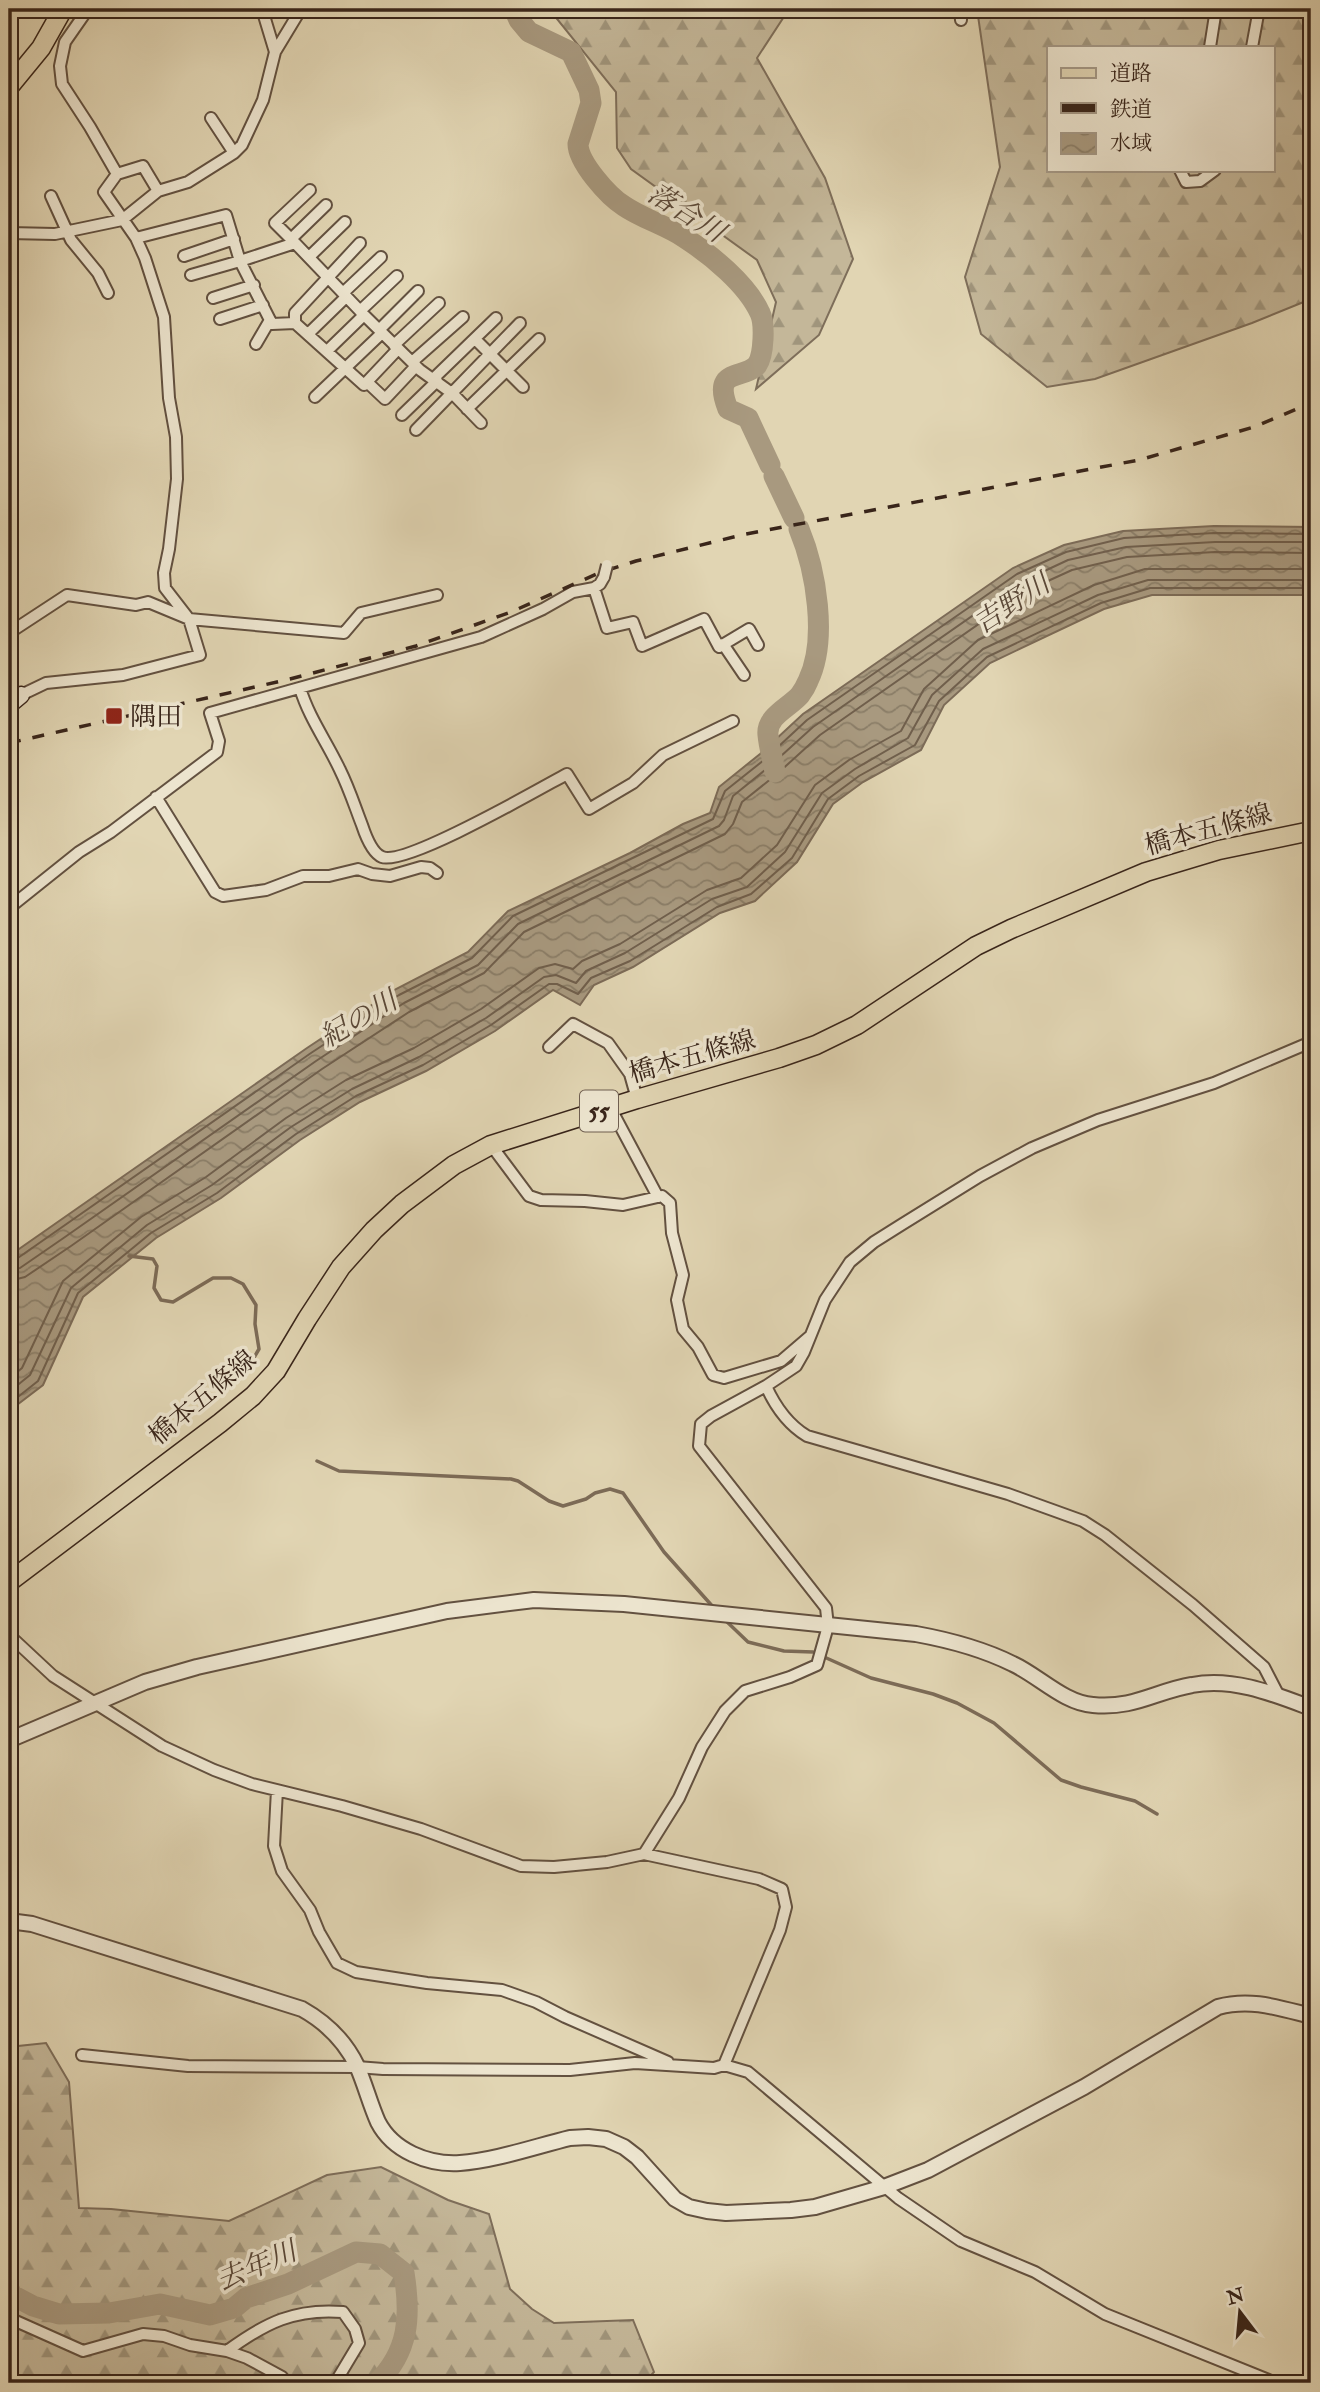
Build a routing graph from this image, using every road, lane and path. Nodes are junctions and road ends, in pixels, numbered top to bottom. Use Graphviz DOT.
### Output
graph roads {
  1 [pos="63,9"];
  2 [pos="88,9"];
  3 [pos="261,9"];
  4 [pos="301,9"];
  5 [pos="1216,9"];
  6 [pos="1259,9"];
  7 [pos="1210,46"];
  8 [pos="1252,46"];
  9 [pos="275,52"];
  10 [pos="9,87"];
  11 [pos="211,118"];
  12 [pos="234,153"];
  13 [pos="1181,172"];
  14 [pos="1212,172"];
  15 [pos="117,174"];
  16 [pos="310,190"];
  17 [pos="158,191"];
  18 [pos="51,197"];
  19 [pos="326,205"];
  20 [pos="122,220"];
  21 [pos="345,222"];
  22 [pos="67,231"];
  23 [pos="9,233"];
  24 [pos="136,238"];
  25 [pos="234,239"];
  26 [pos="293,241"];
  27 [pos="360,243"];
  28 [pos="184,256"];
  29 [pos="309,257"];
  30 [pos="381,257"];
  31 [pos="240,261"];
  32 [pos="191,275"];
  33 [pos="397,276"];
  34 [pos="328,279"];
  35 [pos="254,285"];
  36 [pos="418,291"];
  37 [pos="108,293"];
  38 [pos="344,295"];
  39 [pos="213,298"];
  40 [pos="439,303"];
  41 [pos="263,305"];
  42 [pos="362,313"];
  43 [pos="463,317"];
  44 [pos="220,318"];
  45 [pos="496,318"];
  46 [pos="270,320"];
  47 [pos="295,323"];
  48 [pos="520,323"];
  49 [pos="380,331"];
  50 [pos="308,334"];
  51 [pos="475,339"];
  52 [pos="539,339"];
  53 [pos="256,344"];
  54 [pos="396,347"];
  55 [pos="327,351"];
  56 [pos="491,354"];
  57 [pos="414,364"];
  58 [pos="345,368"];
  59 [pos="508,370"];
  60 [pos="435,380"];
  61 [pos="367,382"];
  62 [pos="523,387"];
  63 [pos="453,394"];
  64 [pos="315,397"];
  65 [pos="467,409"];
  66 [pos="402,415"];
  67 [pos="481,423"];
  68 [pos="416,430"];
  69 [pos="610,561"];
  70 [pos="594,588"];
  71 [pos="437,595"];
  72 [pos="189,619"];
  73 [pos="9,633"];
  74 [pos="723,644"];
  75 [pos="758,645"];
  76 [pos="744,675"];
  77 [pos="300,688"];
  78 [pos="15,700"];
  79 [pos="733,721"];
  80 [pos="156,797"];
  81 [pos="1311,831"];
  82 [pos="437,873"];
  83 [pos="9,908"];
  84 [pos="1311,1042"];
  85 [pos="549,1047"];
  86 [pos="638,1099"];
  87 [pos="610,1107"];
  88 [pos="491,1145"];
  89 [pos="658,1197"];
  90 [pos="811,1335"];
  91 [pos="766,1386"];
  92 [pos="9,1582"];
  93 [pos="828,1626"];
  94 [pos="9,1635"];
  95 [pos="1279,1696"];
  96 [pos="96,1702"];
  97 [pos="1311,1708"];
  98 [pos="9,1740"];
  99 [pos="277,1790"];
  100 [pos="644,1854"];
  101 [pos="9,1921"];
  102 [pos="1311,2016"];
  103 [pos="82,2056"];
  104 [pos="724,2065"];
  105 [pos="677,2066"];
  106 [pos="357,2067"];
  107 [pos="884,2187"];
  108 [pos="9,2318"];
  109 [pos="227,2351"];
  110 [pos="287,2383"];
  111 [pos="335,2383"];
  112 [pos="1276,2383"];
  1 -- 10 [label="main road"];
  2 -- 15 [label="street"];
  3 -- 9 [label="street"];
  4 -- 9 [label="street"];
  5 -- 7 [label="street"];
  6 -- 8 [label="street"];
  9 -- 12 [label="street"];
  11 -- 12 [label="street"];
  12 -- 17 [label="street"];
  13 -- 14 [label="street"];
  15 -- 17 [label="street"];
  15 -- 20 [label="street"];
  16 -- 26 [label="street"];
  17 -- 20 [label="street"];
  18 -- 22 [label="street"];
  19 -- 26 [label="street"];
  20 -- 22 [label="street"];
  20 -- 24 [label="street"];
  21 -- 29 [label="street"];
  22 -- 23 [label="street"];
  22 -- 37 [label="street"];
  24 -- 25 [label="street"];
  24 -- 72 [label="street"];
  25 -- 28 [label="street"];
  25 -- 31 [label="street"];
  26 -- 29 [label="street"];
  26 -- 31 [label="street"];
  27 -- 34 [label="street"];
  29 -- 34 [label="street"];
  30 -- 38 [label="street"];
  31 -- 32 [label="street"];
  31 -- 35 [label="street"];
  33 -- 42 [label="street"];
  34 -- 38 [label="street"];
  34 -- 47 [label="street"];
  35 -- 39 [label="street"];
  35 -- 41 [label="street"];
  36 -- 49 [label="street"];
  38 -- 42 [label="street"];
  38 -- 50 [label="street"];
  40 -- 54 [label="street"];
  41 -- 44 [label="street"];
  41 -- 46 [label="street"];
  42 -- 49 [label="street"];
  42 -- 55 [label="street"];
  43 -- 57 [label="street"];
  45 -- 51 [label="street"];
  46 -- 47 [label="street"];
  46 -- 53 [label="street"];
  47 -- 50 [label="street"];
  48 -- 56 [label="street"];
  49 -- 54 [label="street"];
  49 -- 58 [label="street"];
  50 -- 55 [label="street"];
  51 -- 56 [label="street"];
  51 -- 60 [label="street"];
  52 -- 59 [label="street"];
  54 -- 57 [label="street"];
  54 -- 61 [label="street"];
  55 -- 58 [label="street"];
  56 -- 59 [label="street"];
  56 -- 63 [label="street"];
  57 -- 60 [label="street"];
  57 -- 61 [label="street"];
  58 -- 61 [label="street"];
  58 -- 64 [label="street"];
  59 -- 62 [label="street"];
  59 -- 65 [label="street"];
  60 -- 63 [label="street"];
  60 -- 66 [label="street"];
  63 -- 65 [label="street"];
  63 -- 68 [label="street"];
  65 -- 67 [label="street"];
  69 -- 70 [label="street, bridge"];
  70 -- 74 [label="street"];
  70 -- 77 [label="street"];
  71 -- 72 [label="street"];
  72 -- 73 [label="street"];
  72 -- 78 [label="street"];
  74 -- 75 [label="street"];
  74 -- 76 [label="street"];
  77 -- 79 [label="street"];
  77 -- 80 [label="street"];
  80 -- 82 [label="street"];
  80 -- 83 [label="street"];
  81 -- 86 [label="main road, 橋本五條線 / 55"];
  84 -- 90 [label="street"];
  85 -- 86 [label="street"];
  86 -- 87 [label="main road, 橋本五條線 / 55"];
  87 -- 88 [label="main road, 橋本五條線 / 55"];
  87 -- 89 [label="street"];
  88 -- 89 [label="street"];
  88 -- 92 [label="main road, 橋本五條線 / 55"];
  89 -- 90 [label="street"];
  90 -- 91 [label="street"];
  91 -- 93 [label="street"];
  91 -- 95 [label="street"];
  93 -- 95 [label="street"];
  93 -- 96 [label="street"];
  93 -- 100 [label="street"];
  94 -- 96 [label="street"];
  95 -- 97 [label="street"];
  96 -- 98 [label="street"];
  96 -- 99 [label="street"];
  99 -- 100 [label="street"];
  99 -- 105 [label="street"];
  100 -- 104 [label="street"];
  101 -- 106 [label="street"];
  102 -- 107 [label="street"];
  103 -- 106 [label="street"];
  104 -- 105 [label="street"];
  104 -- 107 [label="street"];
  105 -- 106 [label="street"];
  106 -- 107 [label="street"];
  107 -- 112 [label="street"];
  108 -- 109 [label="street"];
  109 -- 110 [label="street"];
  109 -- 111 [label="street"];
}
